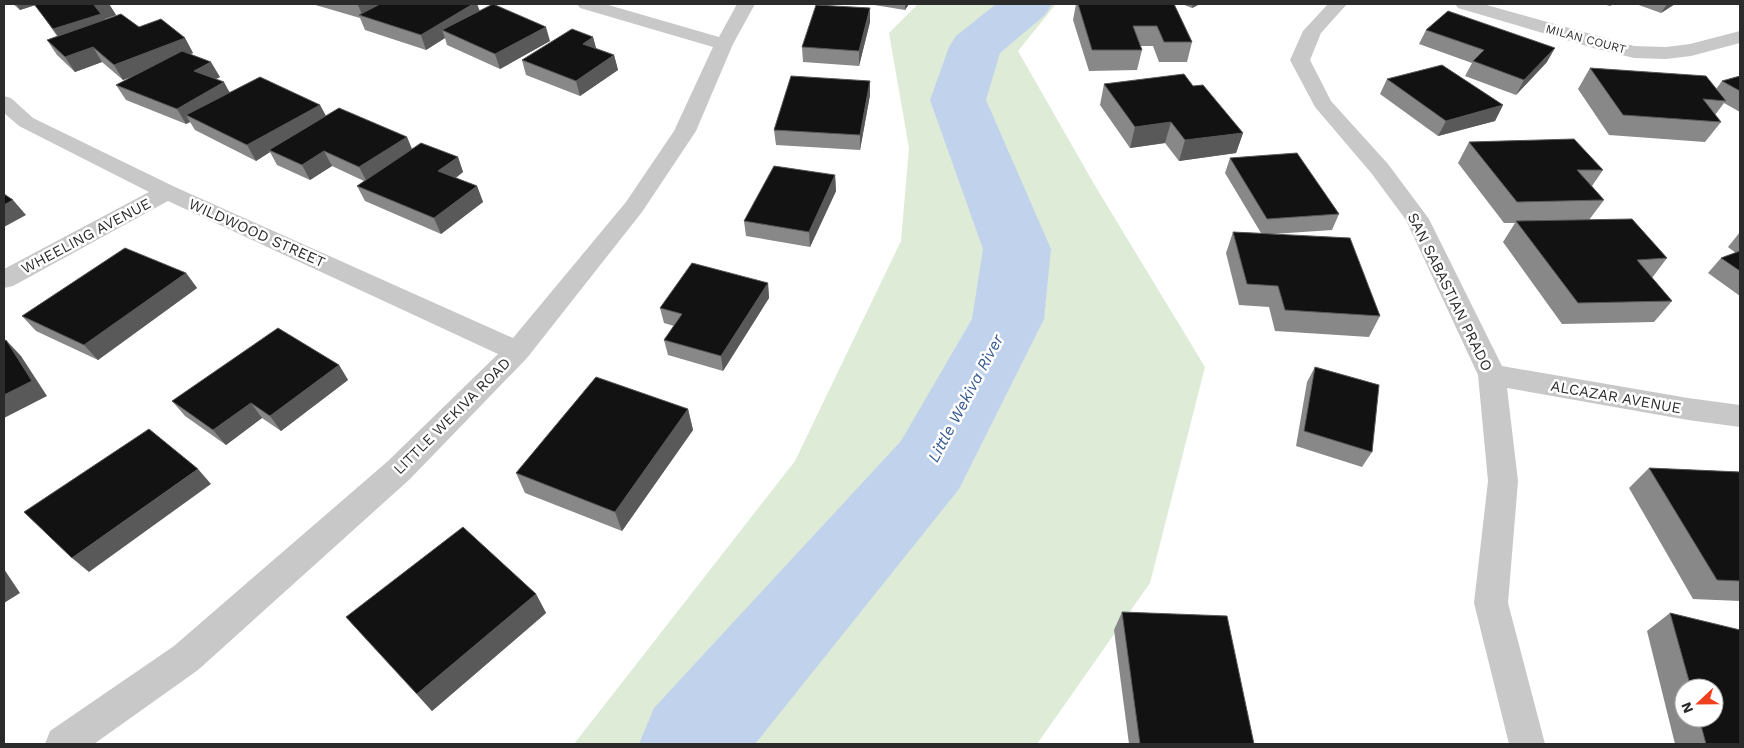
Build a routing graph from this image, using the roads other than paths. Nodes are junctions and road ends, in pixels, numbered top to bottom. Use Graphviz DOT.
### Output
graph roads {
  1 [pos="586,4"];
  2 [pos="746,4"];
  3 [pos="1338,4"];
  4 [pos="1464,4"];
  5 [pos="1740,38"];
  6 [pos="724,44"];
  7 [pos="4,102"];
  8 [pos="167,192"];
  9 [pos="4,280"];
  10 [pos="518,351"];
  11 [pos="1492,375"];
  12 [pos="1740,416"];
  13 [pos="63,744"];
  14 [pos="1527,744"];
  1 -- 6 [label="street"];
  2 -- 6 [label="street, LITTLE WEKIVA ROAD"];
  3 -- 11 [label="street, SAN SABASTIAN PRADO"];
  4 -- 5 [label="street, MILAN COURT"];
  6 -- 10 [label="street, LITTLE WEKIVA ROAD"];
  7 -- 8 [label="street, WILDWOOD STREET"];
  8 -- 9 [label="street, WHEELING AVENUE"];
  8 -- 10 [label="street, WILDWOOD STREET"];
  10 -- 13 [label="street, LITTLE WEKIVA ROAD"];
  11 -- 12 [label="street, ALCAZAR AVENUE"];
  11 -- 14 [label="street, SAN SABASTIAN PRADO"];
}
